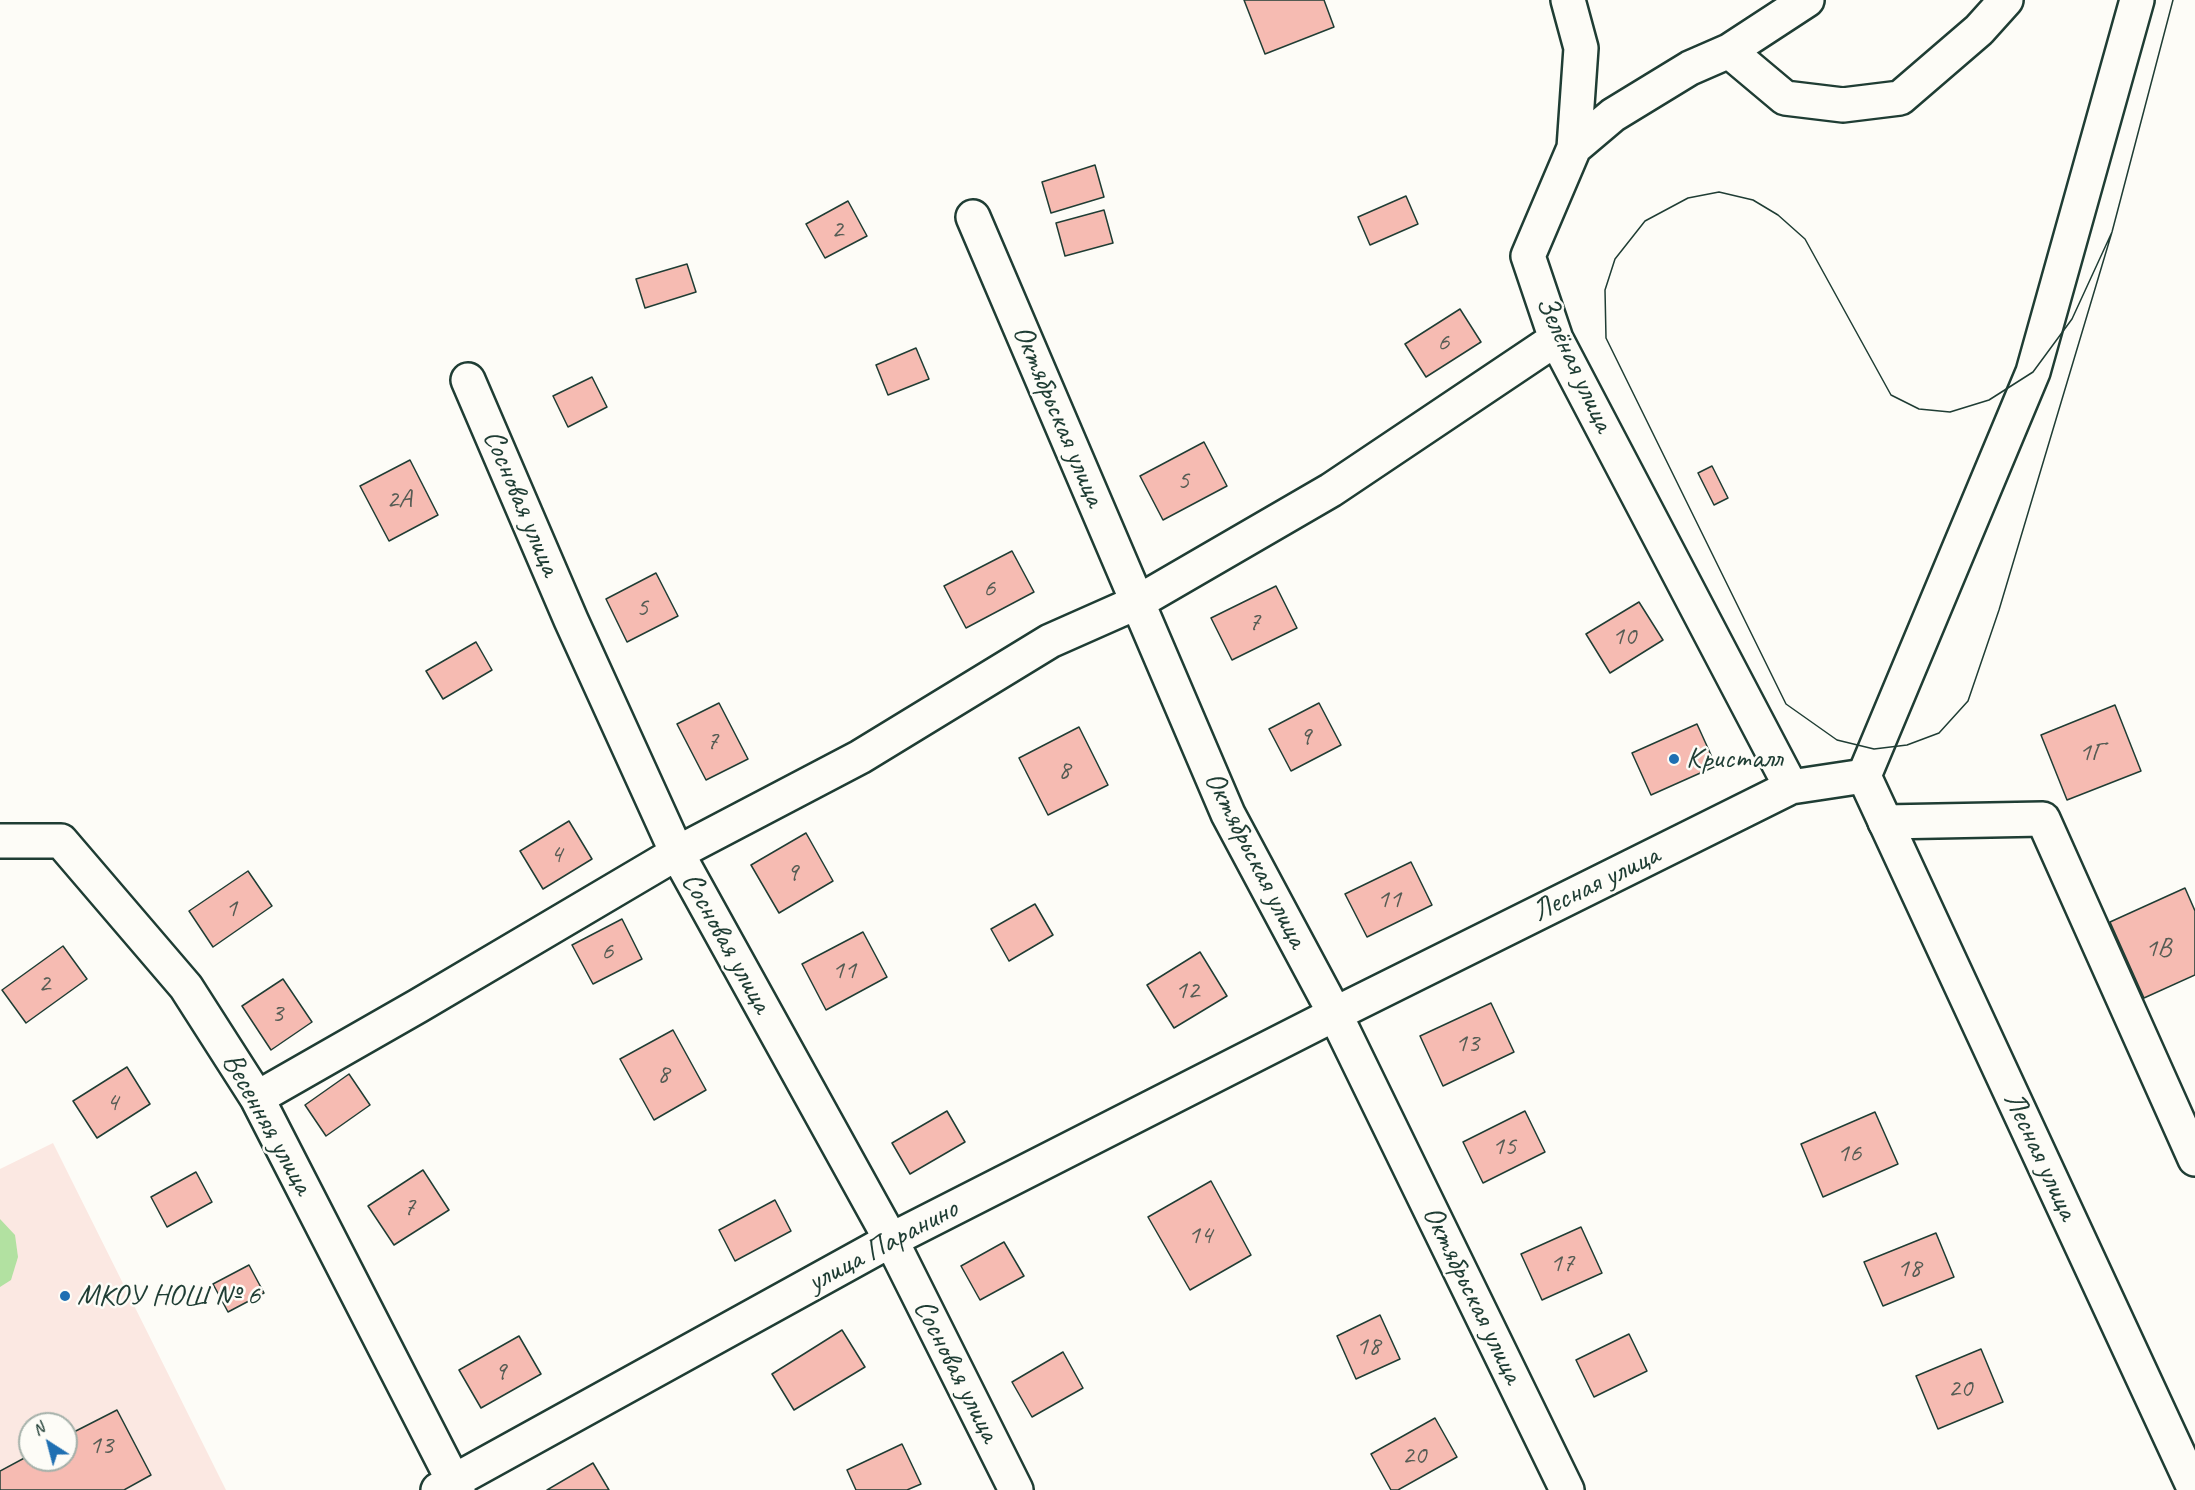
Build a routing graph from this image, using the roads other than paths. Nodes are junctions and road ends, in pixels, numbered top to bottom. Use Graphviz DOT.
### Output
graph roads {
  1 [pos="1568,0"];
  2 [pos="1808,0"];
  3 [pos="2006,0"];
  4 [pos="2137,0"];
  5 [pos="1730,51"];
  6 [pos="1574,148"];
  7 [pos="973,217"];
  8 [pos="1556,339"];
  9 [pos="468,380"];
  10 [pos="1138,602"];
  11 [pos="1864,776"];
  12 [pos="1791,787"];
  13 [pos="1885,822"];
  14 [pos="0,841"];
  15 [pos="676,853"];
  16 [pos="1335,1014"];
  17 [pos="256,1098"];
  18 [pos="2195,1159"];
  19 [pos="891,1240"];
  20 [pos="450,1487"];
  21 [pos="2195,1489"];
  22 [pos="1016,1490"];
  23 [pos="1567,1490"];
  1 -- 6 [label="street"];
  2 -- 5 [label="street, Зелёная улица"];
  3 -- 5 [label="street"];
  4 -- 11 [label="street"];
  5 -- 6 [label="street, Зелёная улица"];
  6 -- 8 [label="street, Зелёная улица"];
  7 -- 10 [label="street, Октябрьская улица"];
  8 -- 10 [label="street"];
  8 -- 12 [label="street, Зелёная улица"];
  9 -- 15 [label="street, Сосновая улица"];
  10 -- 15 [label="street"];
  10 -- 16 [label="street, Октябрьская улица"];
  11 -- 12 [label="street, Лесная улица"];
  11 -- 13 [label="street, Лесная улица"];
  12 -- 16 [label="street, Лесная улица"];
  13 -- 18 [label="street"];
  13 -- 21 [label="street, Лесная улица"];
  14 -- 17 [label="street, Весенняя улица"];
  15 -- 17 [label="street"];
  15 -- 19 [label="street, Сосновая улица"];
  16 -- 19 [label="street, улица Паранино"];
  16 -- 23 [label="street, Октябрьская улица"];
  17 -- 20 [label="street, Весенняя улица"];
  19 -- 20 [label="street, улица Паранино"];
  19 -- 22 [label="street, Сосновая улица"];
}
